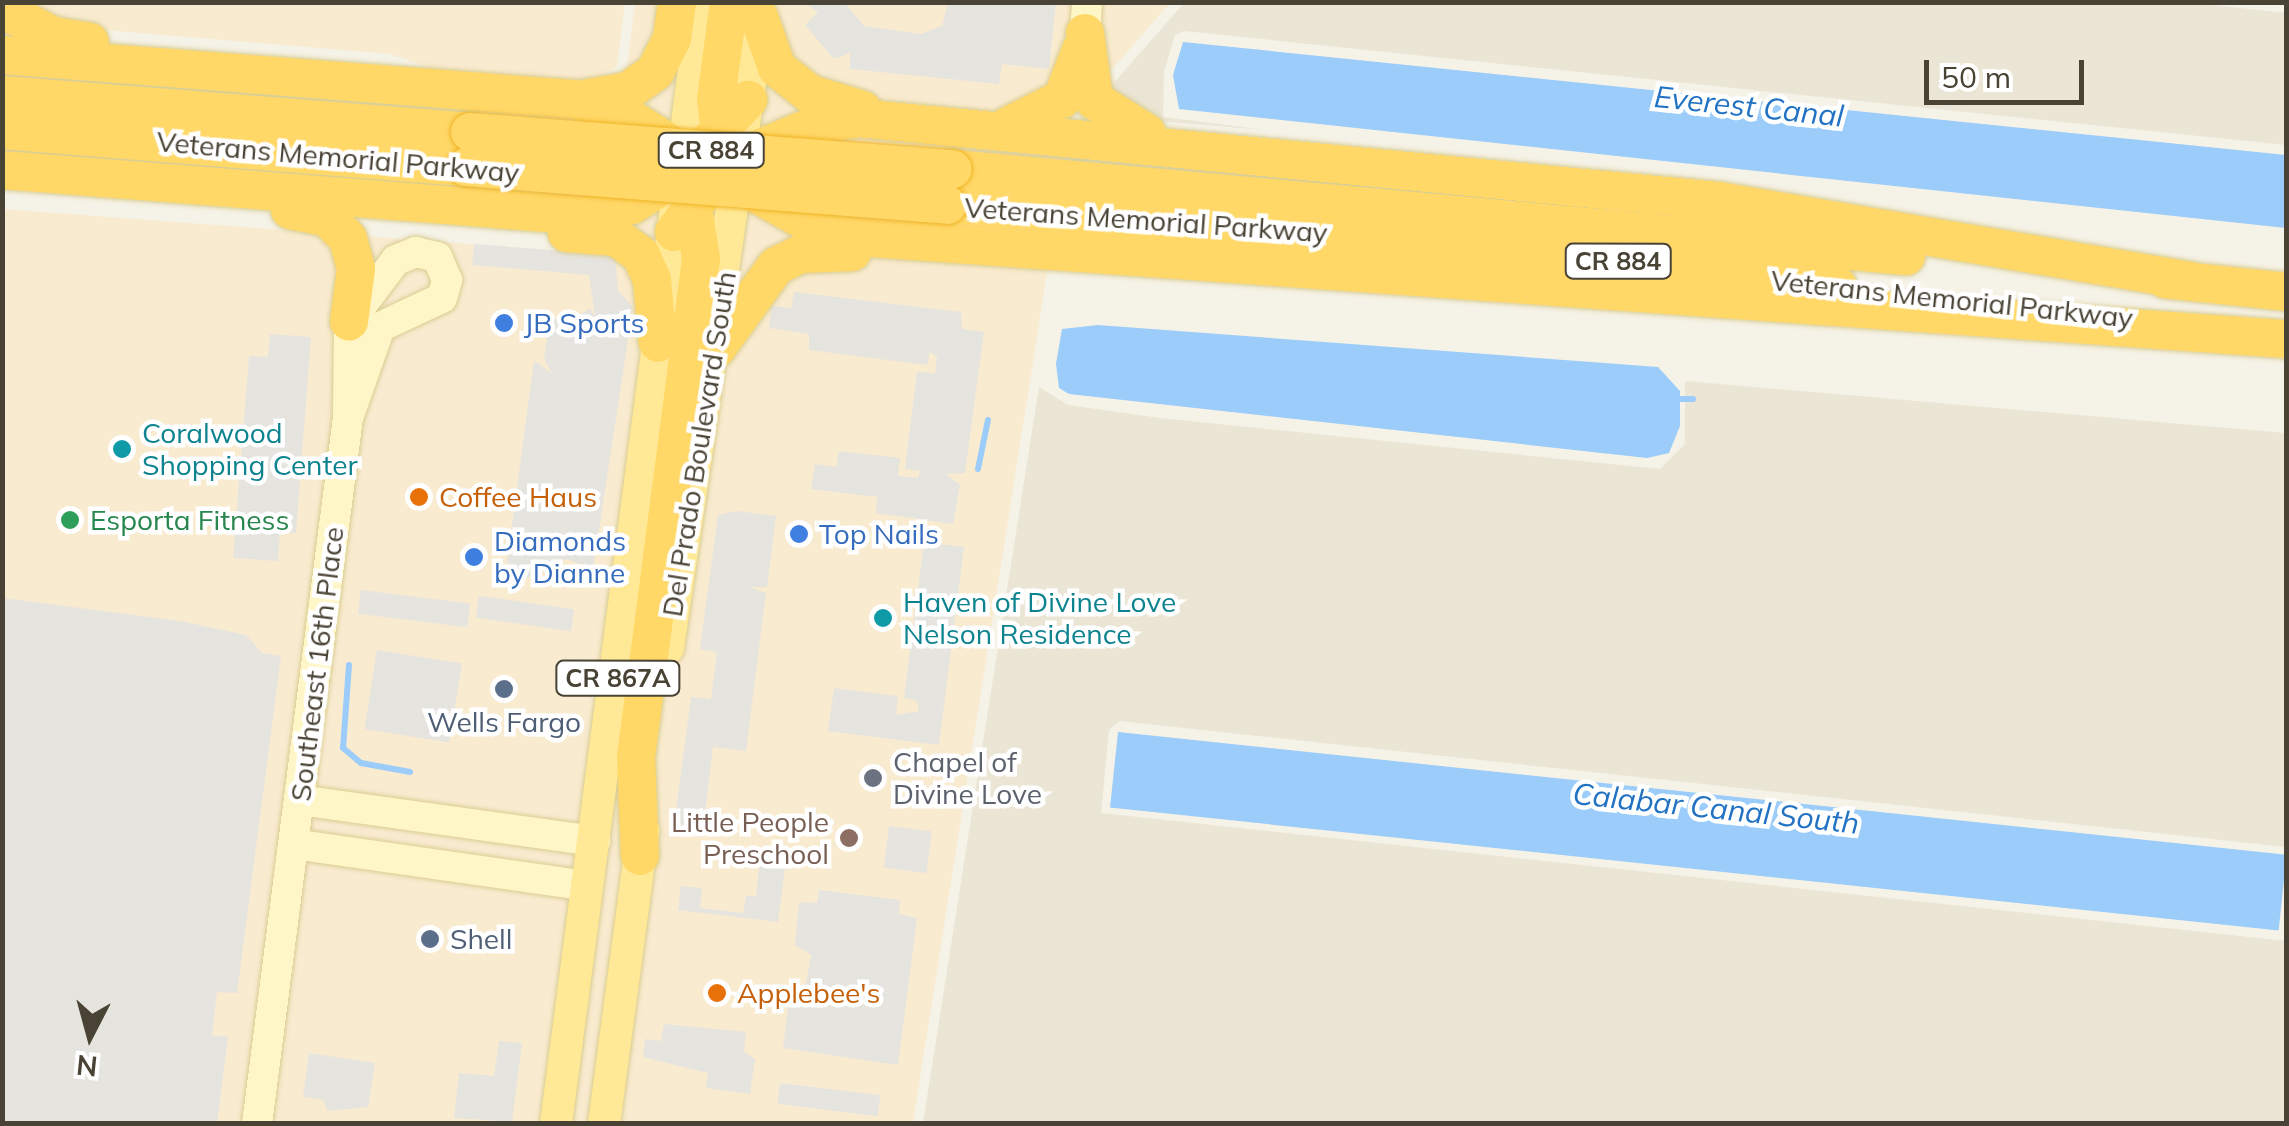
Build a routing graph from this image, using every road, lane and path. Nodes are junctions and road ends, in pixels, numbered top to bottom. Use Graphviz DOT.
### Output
graph roads {
  1 [pos="677,2"];
  2 [pos="703,2"];
  3 [pos="750,7"];
  4 [pos="2,10"];
  5 [pos="1086,18"];
  6 [pos="2,55"];
  7 [pos="453,89"];
  8 [pos="499,93"];
  9 [pos="2,95"];
  10 [pos="573,100"];
  11 [pos="748,100"];
  12 [pos="904,120"];
  13 [pos="951,124"];
  14 [pos="998,129"];
  15 [pos="2,130"];
  16 [pos="1182,146"];
  17 [pos="468,149"];
  18 [pos="734,159"];
  19 [pos="2,170"];
  20 [pos="76,176"];
  21 [pos="951,187"];
  22 [pos="684,188"];
  23 [pos="349,199"];
  24 [pos="470,207"];
  25 [pos="975,248"];
  26 [pos="2190,281"];
  27 [pos="2286,292"];
  28 [pos="350,322"];
  29 [pos="2286,338"];
  30 [pos="658,342"];
  31 [pos="716,349"];
  32 [pos="348,418"];
  33 [pos="300,800"];
  34 [pos="594,842"];
  35 [pos="294,844"];
  36 [pos="640,856"];
  37 [pos="588,886"];
  38 [pos="257,1124"];
  39 [pos="556,1124"];
  40 [pos="604,1124"];
  1 -- 10 [label="highway"];
  2 -- 22 [label="main road, Del Prado Boulevard South / CR 867A"];
  3 -- 11 [label="main road"];
  3 -- 12 [label="highway"];
  3 -- 18 [label="highway"];
  4 -- 7 [label="highway"];
  5 -- 14 [label="highway"];
  5 -- 16 [label="highway"];
  6 -- 7 [label="highway"];
  7 -- 8 [label="highway"];
  8 -- 10 [label="highway"];
  8 -- 24 [label="highway"];
  9 -- 17 [label="highway, Veterans Memorial Parkway / CR 884"];
  10 -- 22 [label="highway"];
  11 -- 18 [label="highway"];
  12 -- 13 [label="highway"];
  12 -- 18 [label="highway"];
  13 -- 14 [label="highway"];
  13 -- 25 [label="highway"];
  14 -- 16 [label="highway"];
  15 -- 17 [label="highway, Veterans Memorial Parkway / CR 884"];
  16 -- 26 [label="highway"];
  17 -- 21 [label="highway, Veterans Memorial Parkway / CR 884, bridge"];
  18 -- 22 [label="highway"];
  18 -- 25 [label="highway"];
  18 -- 31 [label="main road, Del Prado Boulevard South / CR 867A"];
  19 -- 20 [label="highway"];
  20 -- 23 [label="highway"];
  20 -- 28 [label="highway"];
  21 -- 26 [label="highway, Veterans Memorial Parkway / CR 884"];
  21 -- 29 [label="highway, Veterans Memorial Parkway / CR 884"];
  22 -- 24 [label="highway"];
  22 -- 30 [label="main road, Del Prado Boulevard South / CR 867A"];
  22 -- 36 [label="highway"];
  23 -- 24 [label="highway"];
  23 -- 30 [label="highway"];
  25 -- 29 [label="highway"];
  25 -- 31 [label="highway"];
  26 -- 27 [label="highway, Veterans Memorial Parkway / CR 884"];
  28 -- 32 [label="street"];
  28 -- 32 [label="street, Southeast 16th Place"];
  30 -- 34 [label="main road, Del Prado Boulevard South / CR 867A"];
  31 -- 36 [label="main road, Del Prado Boulevard South / CR 867A"];
  32 -- 33 [label="street, Southeast 16th Place"];
  33 -- 34 [label="street"];
  33 -- 35 [label="street, Southeast 16th Place"];
  34 -- 37 [label="main road, Del Prado Boulevard South / CR 867A"];
  35 -- 37 [label="street"];
  35 -- 38 [label="street, Southeast 16th Place"];
  36 -- 40 [label="main road, Del Prado Boulevard South / CR 867A"];
  37 -- 39 [label="main road, Del Prado Boulevard South / CR 867A"];
}
